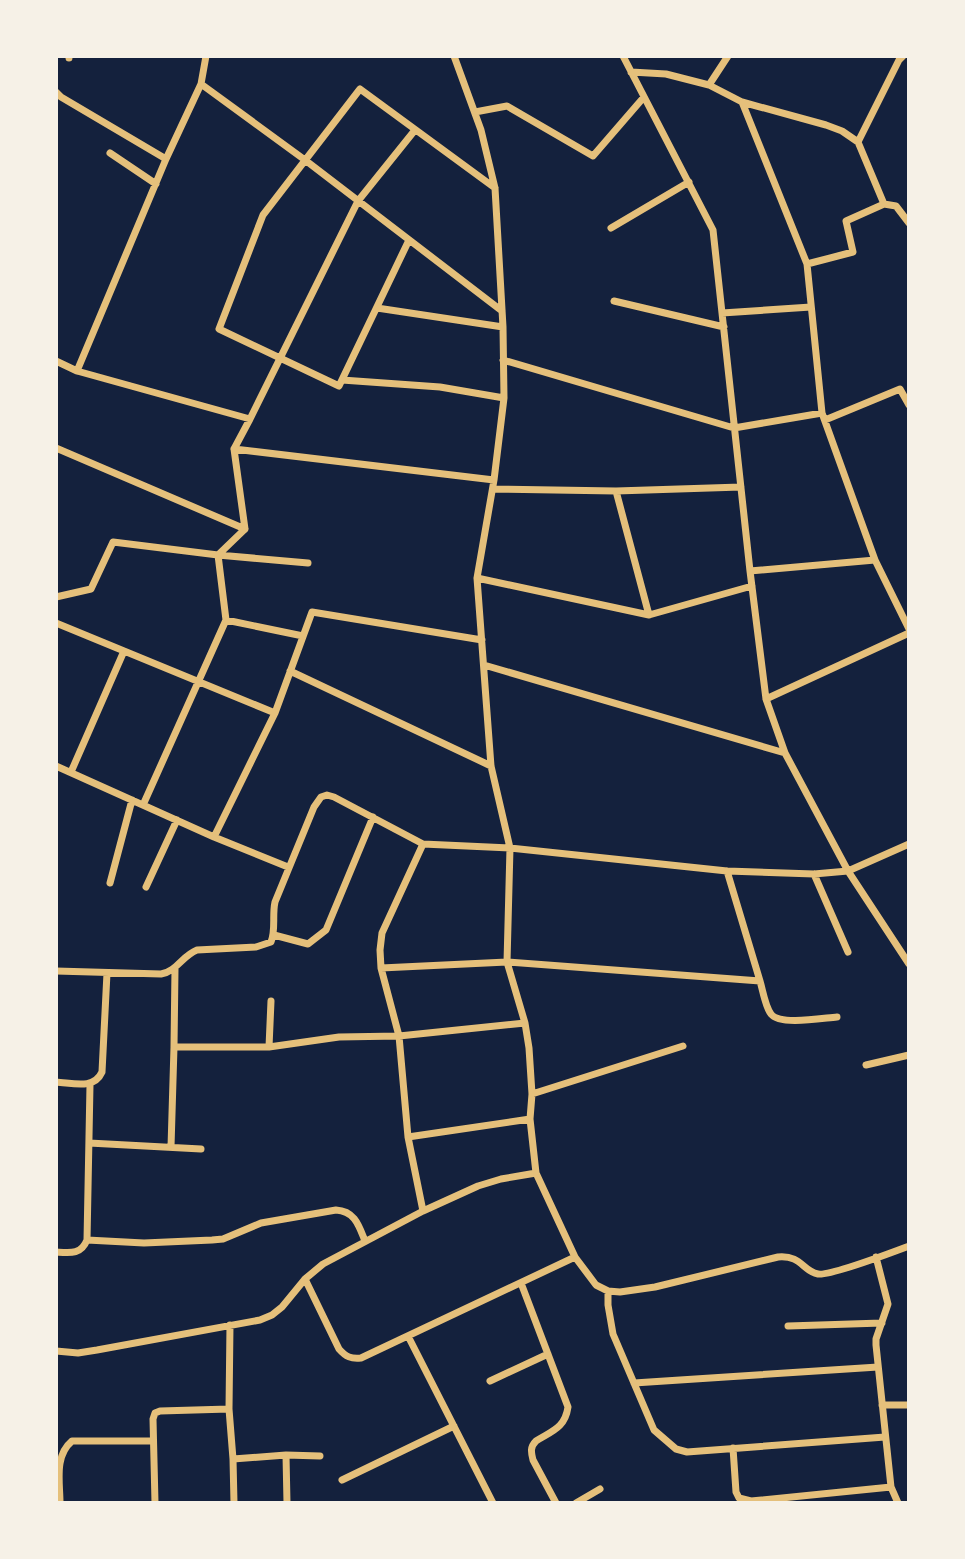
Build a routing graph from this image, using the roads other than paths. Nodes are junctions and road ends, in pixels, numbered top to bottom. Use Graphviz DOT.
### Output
graph roads {
  1 [pos="206,56"];
  2 [pos="454,56"];
  3 [pos="623,56"];
  4 [pos="728,56"];
  5 [pos="903,56"];
  6 [pos="631,72"];
  7 [pos="201,85"];
  8 [pos="709,85"];
  9 [pos="58,95"];
  10 [pos="644,97"];
  11 [pos="742,102"];
  12 [pos="56,105"];
  13 [pos="475,112"];
  14 [pos="415,130"];
  15 [pos="858,142"];
  16 [pos="110,153"];
  17 [pos="166,159"];
  18 [pos="305,160"];
  19 [pos="689,182"];
  20 [pos="156,184"];
  21 [pos="495,188"];
  22 [pos="358,201"];
  23 [pos="884,204"];
  24 [pos="909,222"];
  25 [pos="611,228"];
  26 [pos="409,240"];
  27 [pos="807,264"];
  28 [pos="614,301"];
  29 [pos="811,307"];
  30 [pos="377,308"];
  31 [pos="502,311"];
  32 [pos="722,313"];
  33 [pos="503,327"];
  34 [pos="724,327"];
  35 [pos="280,358"];
  36 [pos="503,360"];
  37 [pos="56,361"];
  38 [pos="77,371"];
  39 [pos="342,380"];
  40 [pos="909,384"];
  41 [pos="900,389"];
  42 [pos="504,398"];
  43 [pos="909,404"];
  44 [pos="824,416"];
  45 [pos="250,419"];
  46 [pos="734,428"];
  47 [pos="56,448"];
  48 [pos="234,449"];
  49 [pos="494,480"];
  50 [pos="741,487"];
  51 [pos="493,489"];
  52 [pos="616,491"];
  53 [pos="245,529"];
  54 [pos="218,555"];
  55 [pos="874,560"];
  56 [pos="308,563"];
  57 [pos="750,571"];
  58 [pos="477,578"];
  59 [pos="752,586"];
  60 [pos="56,597"];
  61 [pos="649,615"];
  62 [pos="226,620"];
  63 [pos="56,623"];
  64 [pos="909,631"];
  65 [pos="303,636"];
  66 [pos="482,640"];
  67 [pos="124,651"];
  68 [pos="484,665"];
  69 [pos="290,671"];
  70 [pos="199,682"];
  71 [pos="766,699"];
  72 [pos="275,713"];
  73 [pos="785,753"];
  74 [pos="56,765"];
  75 [pos="491,766"];
  76 [pos="71,772"];
  77 [pos="132,800"];
  78 [pos="143,805"];
  79 [pos="373,817"];
  80 [pos="177,820"];
  81 [pos="215,837"];
  82 [pos="423,844"];
  83 [pos="909,844"];
  84 [pos="510,848"];
  85 [pos="288,867"];
  86 [pos="727,871"];
  87 [pos="848,872"];
  88 [pos="814,874"];
  89 [pos="110,883"];
  90 [pos="146,887"];
  91 [pos="274,935"];
  92 [pos="848,952"];
  93 [pos="507,962"];
  94 [pos="909,964"];
  95 [pos="381,968"];
  96 [pos="175,969"];
  97 [pos="56,971"];
  98 [pos="107,973"];
  99 [pos="760,981"];
  100 [pos="271,1001"];
  101 [pos="838,1017"];
  102 [pos="524,1023"];
  103 [pos="399,1036"];
  104 [pos="683,1046"];
  105 [pos="173,1047"];
  106 [pos="269,1047"];
  107 [pos="909,1055"];
  108 [pos="866,1065"];
  109 [pos="56,1082"];
  110 [pos="90,1085"];
  111 [pos="532,1094"];
  112 [pos="530,1119"];
  113 [pos="408,1137"];
  114 [pos="89,1143"];
  115 [pos="171,1147"];
  116 [pos="201,1149"];
  117 [pos="536,1172"];
  118 [pos="423,1211"];
  119 [pos="88,1240"];
  120 [pos="365,1241"];
  121 [pos="909,1246"];
  122 [pos="56,1252"];
  123 [pos="575,1257"];
  124 [pos="876,1257"];
  125 [pos="304,1279"];
  126 [pos="521,1283"];
  127 [pos="608,1291"];
  128 [pos="883,1323"];
  129 [pos="230,1325"];
  130 [pos="788,1325"];
  131 [pos="408,1336"];
  132 [pos="56,1351"];
  133 [pos="548,1354"];
  134 [pos="878,1367"];
  135 [pos="490,1381"];
  136 [pos="634,1383"];
  137 [pos="882,1405"];
  138 [pos="909,1405"];
  139 [pos="229,1409"];
  140 [pos="454,1426"];
  141 [pos="886,1437"];
  142 [pos="153,1441"];
  143 [pos="733,1448"];
  144 [pos="286,1455"];
  145 [pos="320,1456"];
  146 [pos="233,1459"];
  147 [pos="58,1474"];
  148 [pos="342,1480"];
  149 [pos="891,1487"];
  150 [pos="600,1489"];
  151 [pos="842,1492"];
  152 [pos="60,1503"];
  153 [pos="155,1503"];
  154 [pos="234,1503"];
  155 [pos="287,1503"];
  156 [pos="492,1503"];
  157 [pos="556,1503"];
  158 [pos="576,1503"];
  159 [pos="843,1503"];
  160 [pos="898,1503"];
  1 -- 7 [label="street"];
  2 -- 13 [label="street"];
  3 -- 6 [label="street"];
  4 -- 8 [label="street"];
  5 -- 15 [label="street"];
  6 -- 8 [label="street"];
  6 -- 10 [label="street"];
  7 -- 17 [label="street"];
  7 -- 18 [label="street"];
  8 -- 11 [label="street"];
  9 -- 12 [label="street"];
  9 -- 17 [label="street"];
  10 -- 13 [label="street"];
  10 -- 19 [label="street"];
  11 -- 15 [label="street"];
  11 -- 27 [label="street"];
  13 -- 21 [label="street"];
  14 -- 18 [label="street"];
  14 -- 21 [label="street"];
  14 -- 22 [label="street"];
  15 -- 23 [label="street"];
  16 -- 20 [label="street"];
  17 -- 20 [label="street"];
  18 -- 22 [label="street"];
  18 -- 35 [label="street"];
  19 -- 25 [label="street"];
  19 -- 32 [label="street"];
  20 -- 38 [label="street"];
  21 -- 31 [label="street"];
  22 -- 26 [label="street"];
  22 -- 35 [label="street"];
  23 -- 24 [label="street"];
  23 -- 27 [label="street"];
  26 -- 30 [label="street"];
  26 -- 31 [label="street"];
  27 -- 29 [label="street"];
  28 -- 34 [label="street"];
  29 -- 32 [label="street"];
  29 -- 44 [label="street"];
  30 -- 33 [label="street"];
  30 -- 39 [label="street"];
  31 -- 33 [label="street"];
  32 -- 34 [label="street"];
  33 -- 36 [label="street"];
  34 -- 46 [label="street"];
  35 -- 39 [label="street"];
  35 -- 45 [label="street"];
  36 -- 42 [label="street"];
  36 -- 46 [label="street"];
  37 -- 38 [label="street"];
  38 -- 45 [label="street"];
  39 -- 42 [label="street"];
  40 -- 41 [label="street"];
  41 -- 43 [label="street"];
  41 -- 44 [label="street"];
  42 -- 49 [label="street"];
  44 -- 46 [label="street"];
  44 -- 55 [label="street"];
  45 -- 48 [label="street"];
  46 -- 50 [label="street"];
  47 -- 53 [label="street"];
  48 -- 49 [label="street"];
  48 -- 53 [label="street"];
  49 -- 51 [label="street"];
  50 -- 52 [label="street"];
  50 -- 57 [label="street"];
  51 -- 52 [label="street"];
  51 -- 58 [label="street"];
  52 -- 61 [label="street"];
  53 -- 54 [label="street"];
  54 -- 56 [label="street"];
  54 -- 60 [label="street"];
  54 -- 62 [label="street"];
  55 -- 57 [label="street"];
  55 -- 64 [label="street"];
  57 -- 59 [label="street"];
  58 -- 61 [label="street"];
  58 -- 66 [label="street"];
  59 -- 61 [label="street"];
  59 -- 71 [label="street"];
  62 -- 65 [label="street"];
  62 -- 70 [label="street"];
  63 -- 67 [label="street"];
  64 -- 71 [label="street"];
  65 -- 66 [label="street"];
  65 -- 69 [label="street"];
  66 -- 68 [label="street"];
  67 -- 70 [label="street"];
  67 -- 76 [label="street"];
  68 -- 73 [label="street"];
  68 -- 75 [label="street"];
  69 -- 72 [label="street"];
  69 -- 75 [label="street"];
  70 -- 72 [label="street"];
  70 -- 78 [label="street"];
  71 -- 73 [label="street"];
  72 -- 81 [label="street"];
  73 -- 87 [label="street"];
  74 -- 76 [label="street"];
  75 -- 84 [label="street"];
  76 -- 77 [label="street"];
  77 -- 78 [label="street"];
  77 -- 89 [label="street"];
  78 -- 80 [label="street"];
  79 -- 82 [label="street"];
  79 -- 85 [label="street"];
  79 -- 91 [label="street"];
  80 -- 81 [label="street"];
  80 -- 90 [label="street"];
  81 -- 85 [label="street"];
  82 -- 84 [label="street"];
  82 -- 95 [label="street"];
  83 -- 87 [label="street"];
  84 -- 86 [label="street"];
  84 -- 93 [label="street"];
  85 -- 91 [label="street"];
  86 -- 88 [label="street"];
  86 -- 99 [label="street"];
  87 -- 88 [label="street"];
  87 -- 94 [label="street"];
  88 -- 92 [label="street"];
  91 -- 96 [label="street"];
  93 -- 95 [label="street"];
  93 -- 99 [label="street"];
  93 -- 102 [label="street"];
  95 -- 103 [label="street"];
  96 -- 98 [label="street"];
  96 -- 105 [label="street"];
  97 -- 98 [label="street"];
  98 -- 110 [label="street"];
  99 -- 101 [label="street"];
  100 -- 106 [label="street"];
  102 -- 103 [label="street"];
  102 -- 111 [label="street"];
  103 -- 106 [label="street"];
  103 -- 113 [label="street"];
  104 -- 111 [label="street"];
  105 -- 106 [label="street"];
  105 -- 115 [label="street"];
  107 -- 108 [label="street"];
  109 -- 110 [label="street"];
  110 -- 114 [label="street"];
  111 -- 112 [label="street"];
  112 -- 113 [label="street"];
  112 -- 117 [label="street"];
  113 -- 118 [label="street"];
  114 -- 115 [label="street"];
  114 -- 119 [label="street"];
  115 -- 116 [label="street"];
  117 -- 118 [label="street"];
  117 -- 123 [label="street"];
  118 -- 120 [label="street"];
  119 -- 120 [label="street"];
  119 -- 122 [label="street"];
  120 -- 125 [label="street"];
  121 -- 124 [label="street"];
  123 -- 126 [label="street"];
  123 -- 127 [label="street"];
  124 -- 127 [label="street"];
  124 -- 128 [label="street"];
  125 -- 129 [label="street"];
  125 -- 131 [label="street"];
  126 -- 131 [label="street"];
  126 -- 133 [label="street"];
  127 -- 136 [label="street"];
  128 -- 130 [label="street"];
  128 -- 134 [label="street"];
  129 -- 132 [label="street"];
  129 -- 139 [label="street"];
  131 -- 140 [label="street"];
  133 -- 135 [label="street"];
  133 -- 157 [label="street"];
  134 -- 136 [label="street"];
  134 -- 137 [label="street"];
  136 -- 143 [label="street"];
  137 -- 138 [label="street"];
  137 -- 141 [label="street"];
  139 -- 142 [label="street"];
  139 -- 146 [label="street"];
  140 -- 148 [label="street"];
  140 -- 156 [label="street"];
  141 -- 143 [label="street"];
  141 -- 149 [label="street"];
  142 -- 147 [label="street"];
  142 -- 153 [label="street"];
  143 -- 151 [label="street"];
  144 -- 145 [label="street"];
  144 -- 146 [label="street"];
  144 -- 155 [label="street"];
  146 -- 154 [label="street"];
  147 -- 152 [label="street"];
  149 -- 151 [label="street"];
  149 -- 160 [label="street"];
  150 -- 158 [label="street"];
  151 -- 159 [label="street"];
}
